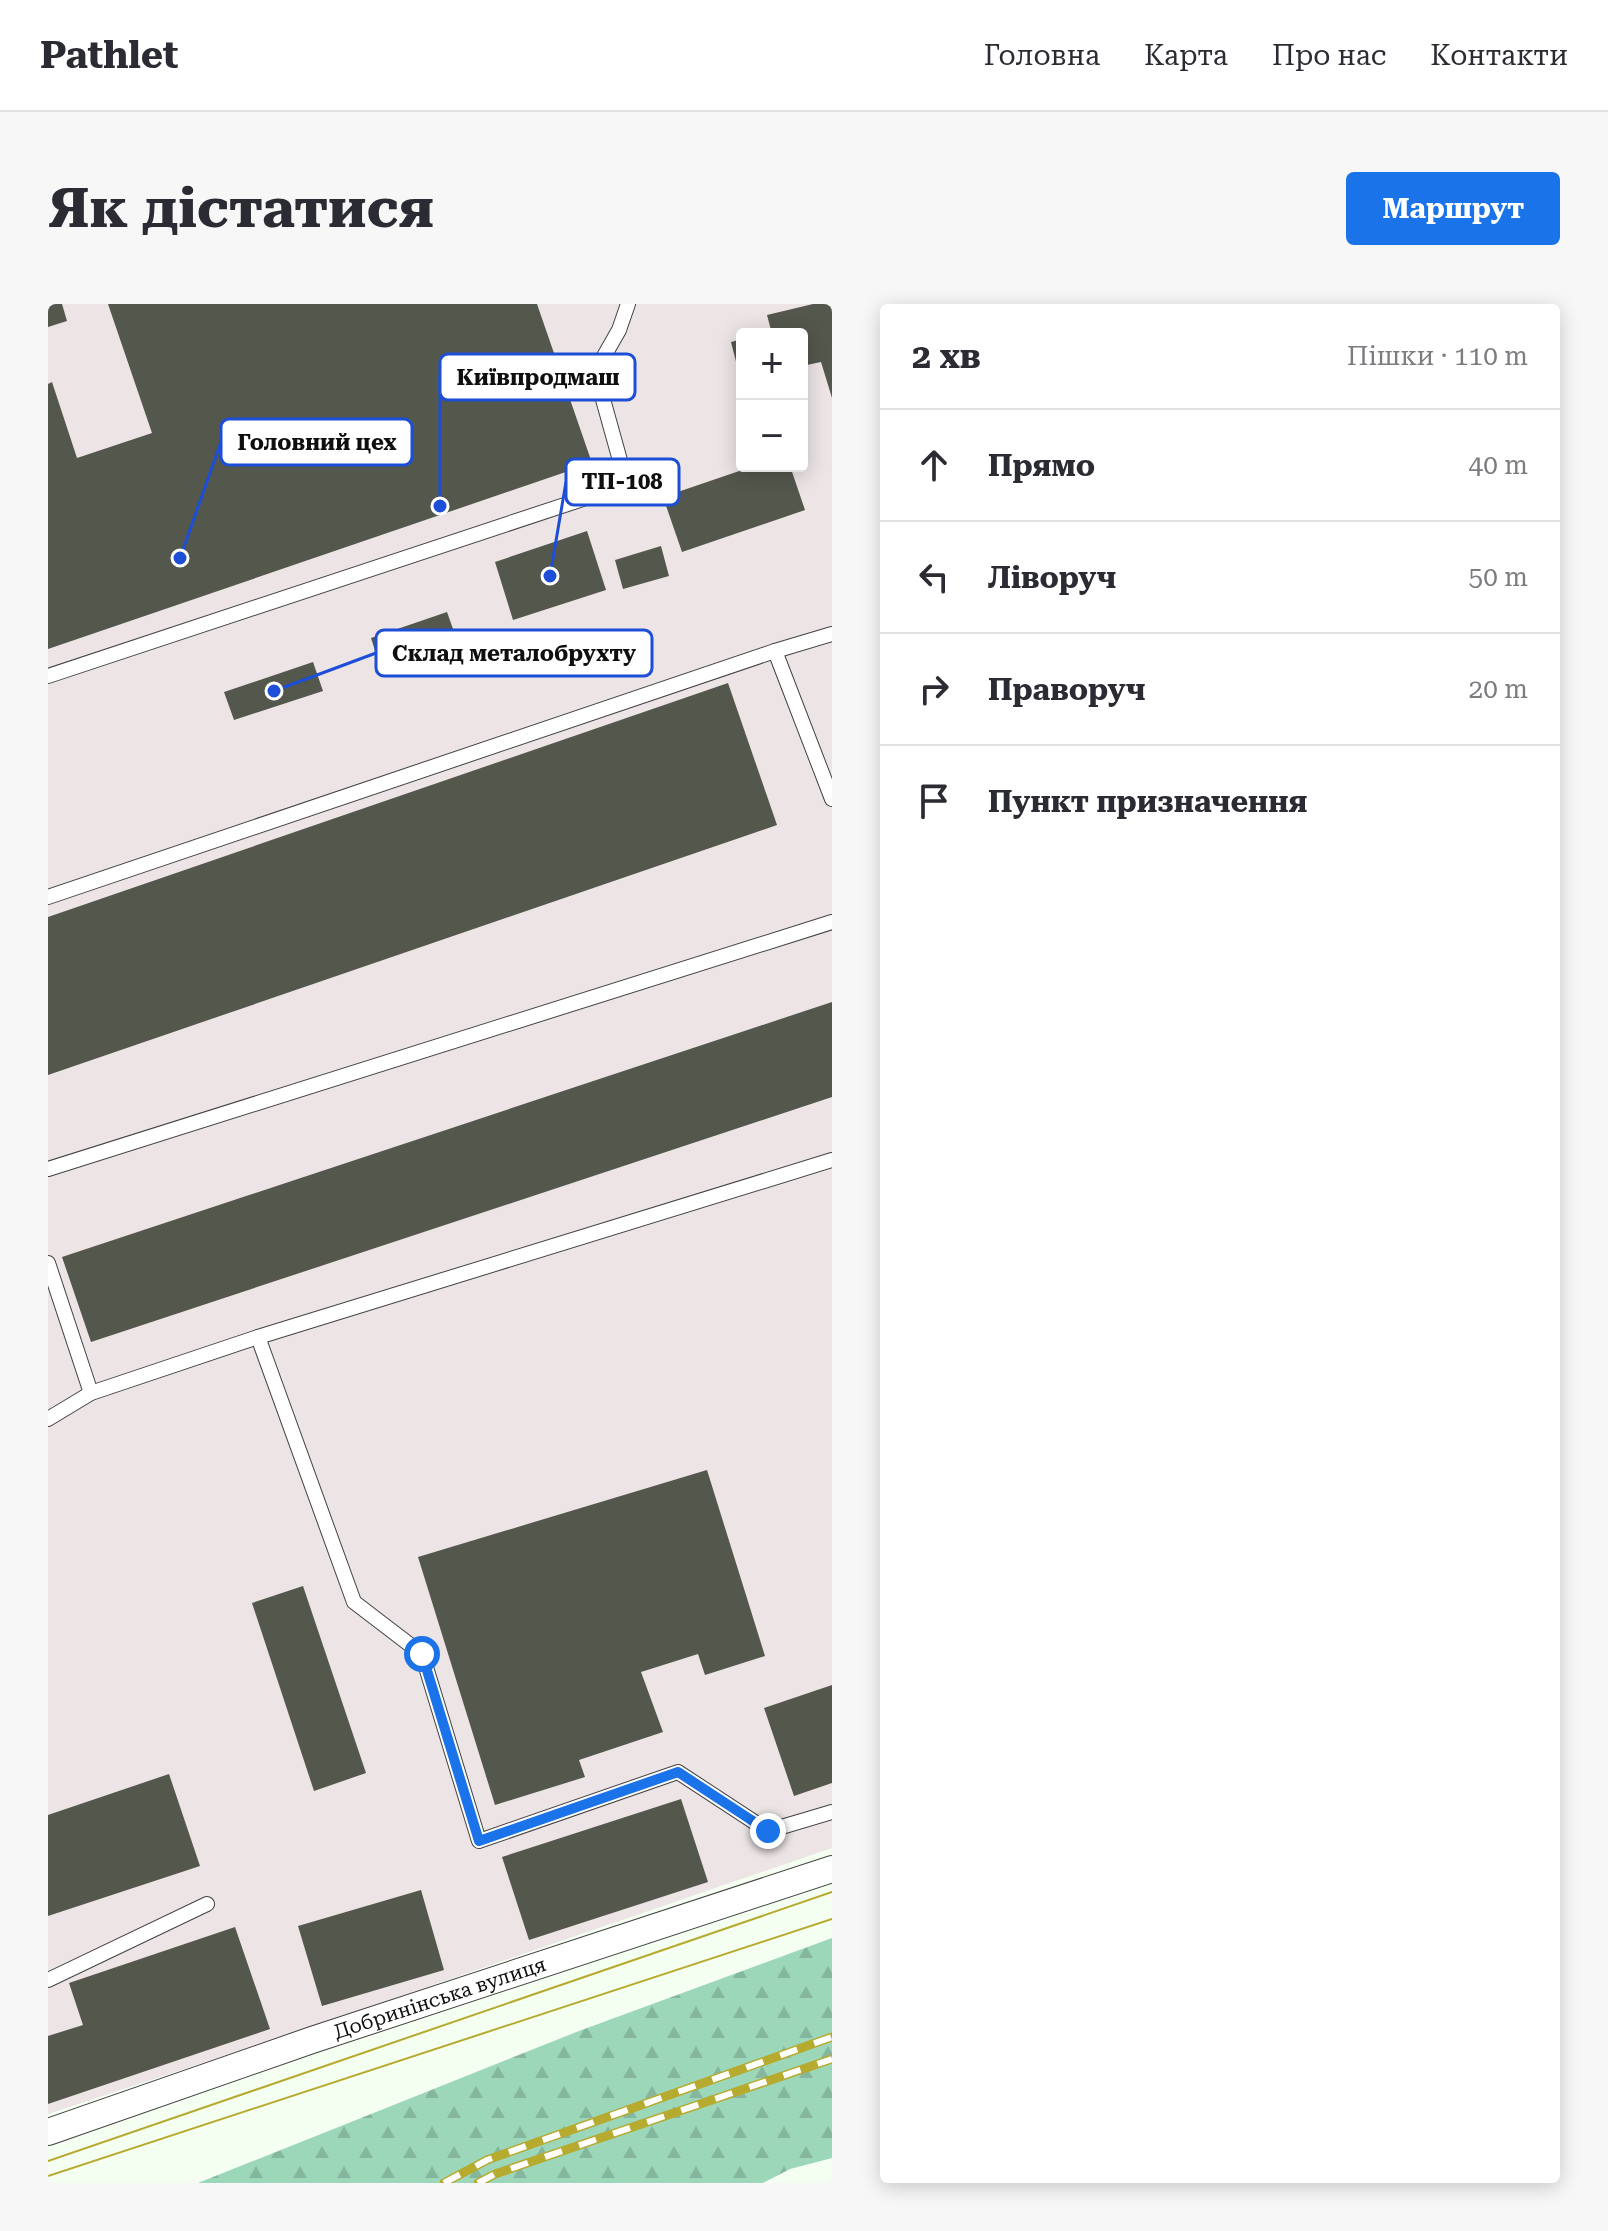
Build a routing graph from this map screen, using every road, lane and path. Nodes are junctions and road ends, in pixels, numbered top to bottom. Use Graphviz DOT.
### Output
graph roads {
  1 [pos="628,304"];
  2 [pos="832,634"];
  3 [pos="775,651"];
  4 [pos="48,676"];
  5 [pos="832,799"];
  6 [pos="48,897"];
  7 [pos="832,922"];
  8 [pos="832,1160"];
  9 [pos="48,1169"];
  10 [pos="48,1263"];
  11 [pos="258,1337"];
  12 [pos="91,1393"];
  13 [pos="48,1419"];
  14 [pos="832,1812"];
  15 [pos="832,1869"];
  16 [pos="207,1904"];
  17 [pos="48,1980"];
  18 [pos="48,2132"];
  1 -- 4 [label="lane"];
  2 -- 3 [label="lane"];
  3 -- 5 [label="lane"];
  3 -- 6 [label="lane"];
  7 -- 9 [label="lane"];
  8 -- 11 [label="lane"];
  10 -- 12 [label="lane"];
  11 -- 12 [label="lane"];
  11 -- 14 [label="lane"];
  12 -- 13 [label="lane"];
  15 -- 18 [label="street, Добринінська вулиця"];
  16 -- 17 [label="lane"];
}
